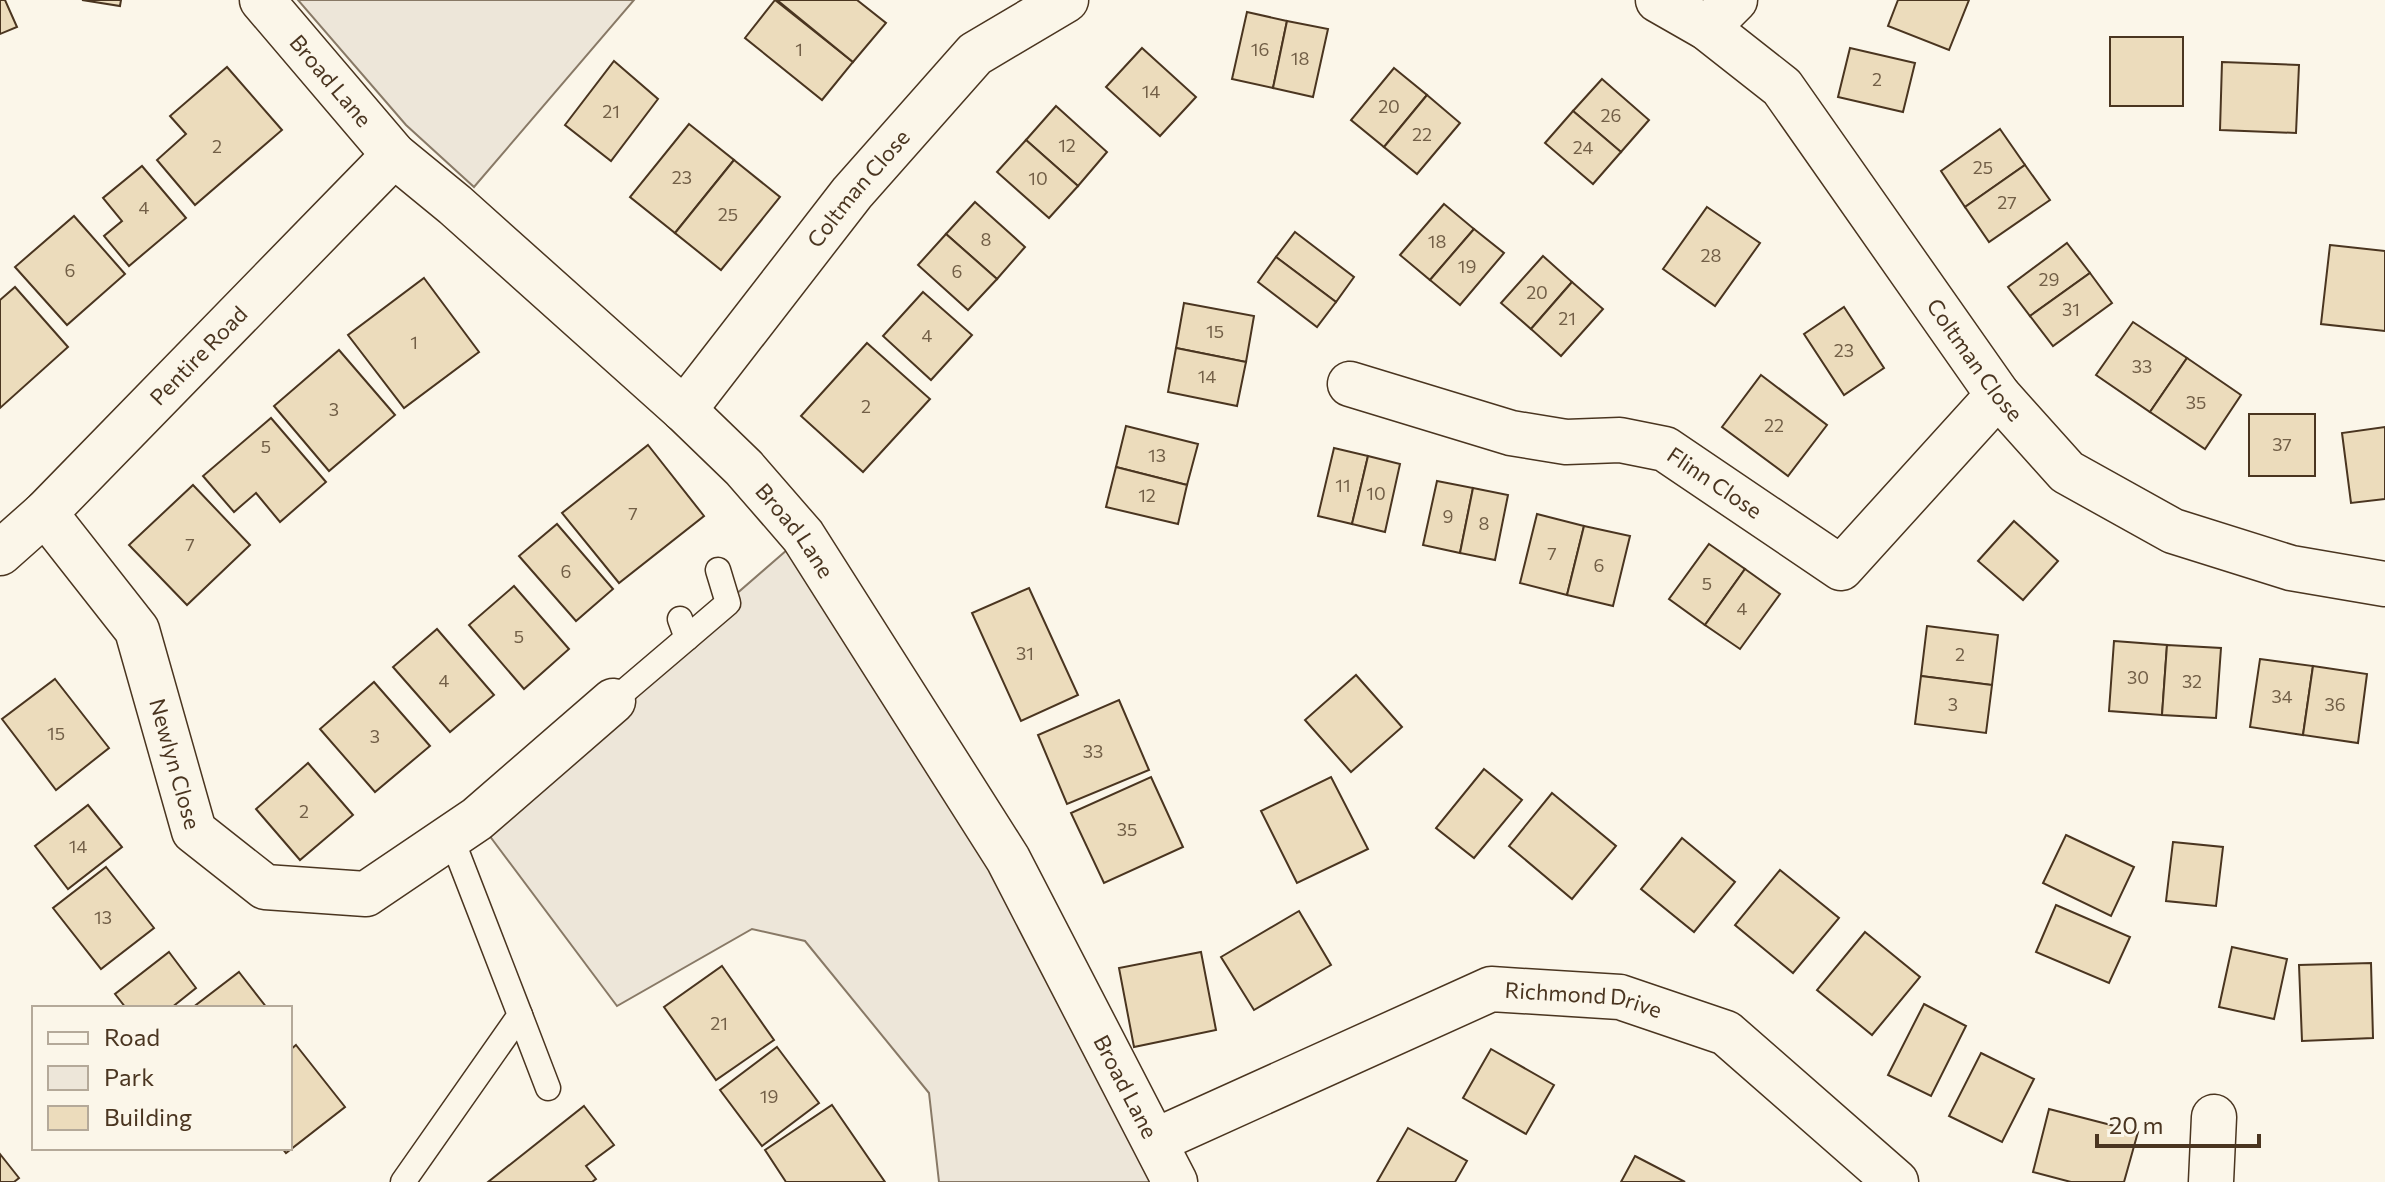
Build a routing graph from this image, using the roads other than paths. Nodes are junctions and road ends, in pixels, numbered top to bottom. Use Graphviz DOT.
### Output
graph roads {
  1 [pos="262,0"];
  2 [pos="1066,0"];
  3 [pos="1658,0"];
  4 [pos="1721,14"];
  5 [pos="394,155"];
  6 [pos="1350,384"];
  7 [pos="1998,395"];
  8 [pos="684,410"];
  9 [pos="45,513"];
  10 [pos="0,553"];
  11 [pos="718,570"];
  12 [pos="2385,584"];
  13 [pos="613,701"];
  14 [pos="451,837"];
  15 [pos="520,1015"];
  16 [pos="548,1088"];
  17 [pos="2214,1117"];
  18 [pos="1155,1141"];
  19 [pos="1893,1181"];
  20 [pos="403,1182"];
  21 [pos="1175,1182"];
  22 [pos="2211,1182"];
  1 -- 5 [label="street, Broad Lane"];
  2 -- 8 [label="street, Coltman Close"];
  3 -- 4 [label="street, Coltman Close"];
  4 -- 7 [label="street, Coltman Close"];
  5 -- 8 [label="street, Broad Lane"];
  5 -- 9 [label="street, Pentire Road"];
  6 -- 7 [label="street, Flinn Close"];
  7 -- 12 [label="street, Coltman Close"];
  8 -- 18 [label="street, Broad Lane"];
  9 -- 10 [label="street, Pentire Road"];
  9 -- 14 [label="street, Newlyn Close"];
  11 -- 13 [label="lane"];
  13 -- 14 [label="street, Newlyn Close"];
  14 -- 15 [label="lane"];
  15 -- 16 [label="lane"];
  15 -- 20 [label="lane"];
  17 -- 22 [label="street"];
  18 -- 19 [label="street, Richmond Drive"];
  18 -- 21 [label="street, Broad Lane"];
}
